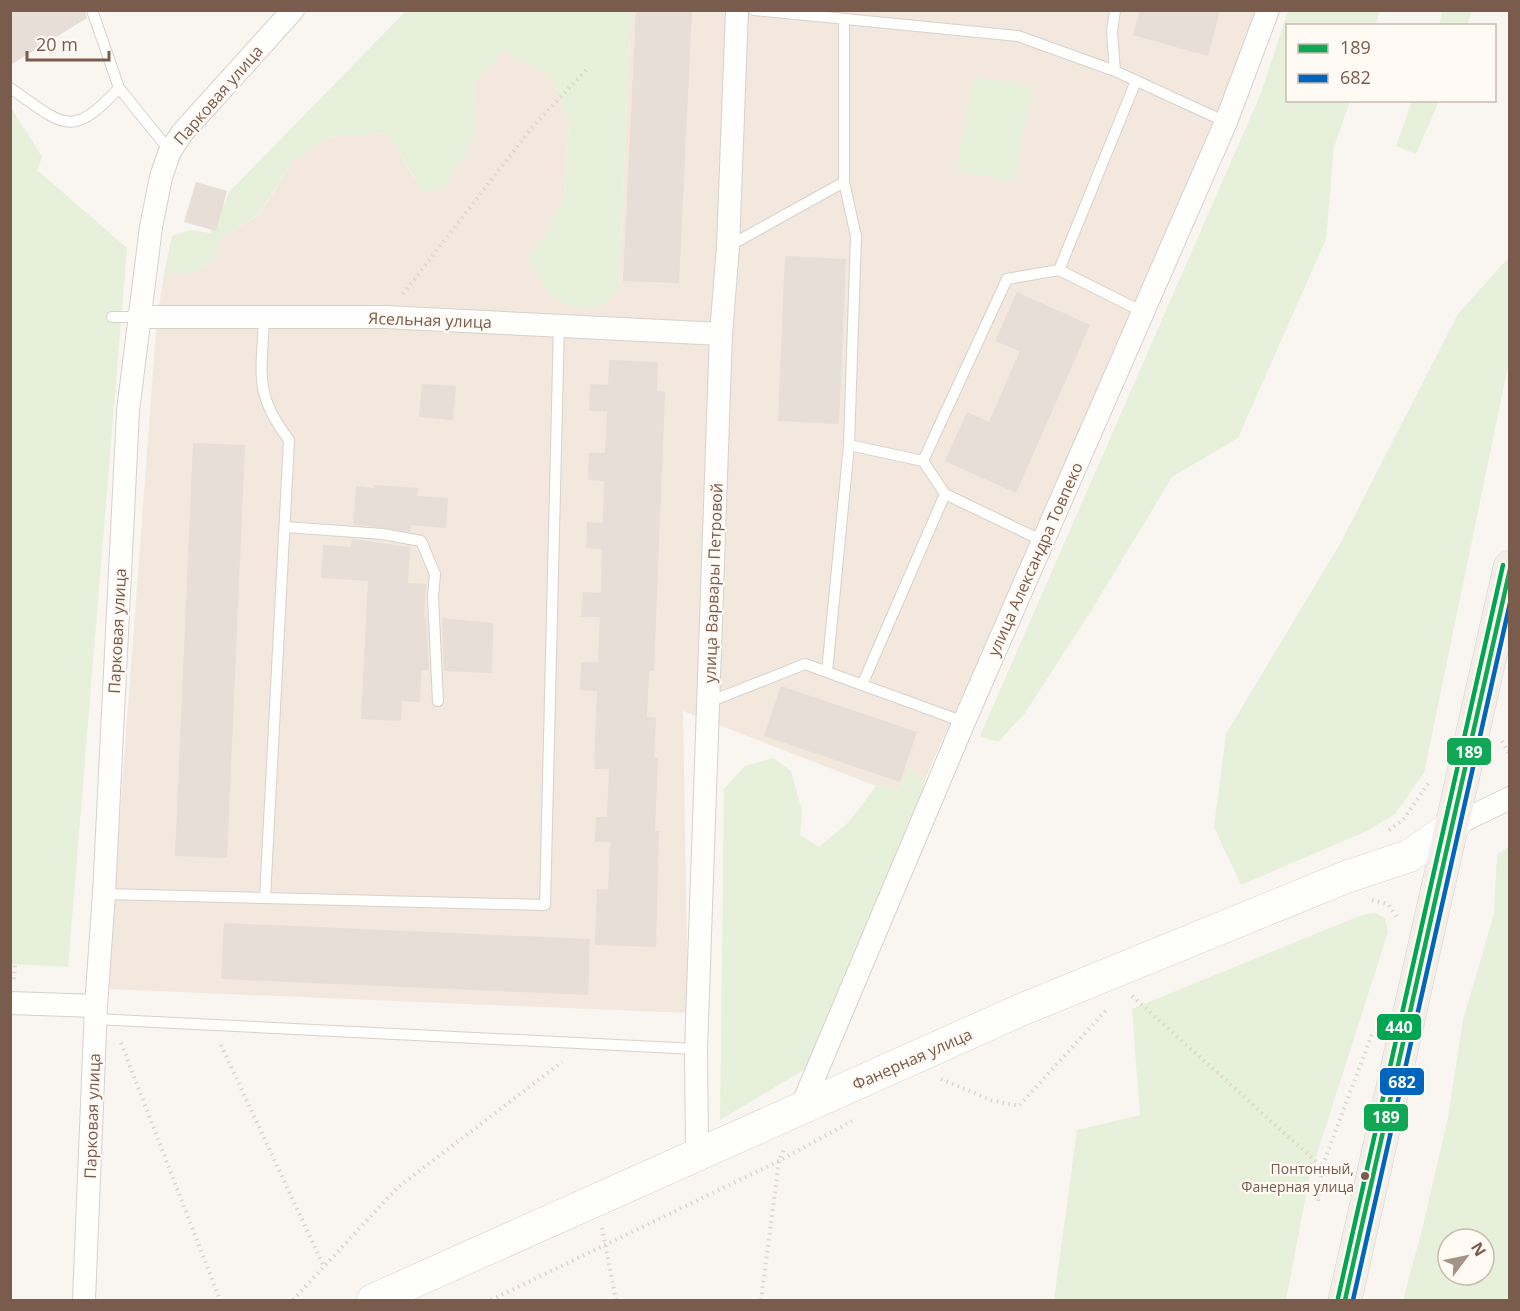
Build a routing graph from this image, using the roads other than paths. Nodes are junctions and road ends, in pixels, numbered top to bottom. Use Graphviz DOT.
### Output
graph roads {
  1 [pos="92,10"];
  2 [pos="293,10"];
  3 [pos="737,10"];
  4 [pos="754,10"];
  5 [pos="1115,10"];
  6 [pos="1268,10"];
  7 [pos="868,16"];
  8 [pos="844,20"];
  9 [pos="1115,71"];
  10 [pos="1136,81"];
  11 [pos="10,88"];
  12 [pos="119,88"];
  13 [pos="1226,122"];
  14 [pos="170,151"];
  15 [pos="844,182"];
  16 [pos="728,247"];
  17 [pos="1059,270"];
  18 [pos="1143,312"];
  19 [pos="112,317"];
  20 [pos="138,318"];
  21 [pos="264,318"];
  22 [pos="559,324"];
  23 [pos="721,334"];
  24 [pos="849,445"];
  25 [pos="923,461"];
  26 [pos="945,494"];
  27 [pos="285,527"];
  28 [pos="1043,541"];
  29 [pos="1509,567"];
  30 [pos="827,672"];
  31 [pos="862,685"];
  32 [pos="438,701"];
  33 [pos="709,702"];
  34 [pos="964,722"];
  35 [pos="1509,798"];
  36 [pos="1454,825"];
  37 [pos="104,894"];
  38 [pos="266,898"];
  39 [pos="10,1003"];
  40 [pos="101,1015"];
  41 [pos="696,1049"];
  42 [pos="801,1108"];
  43 [pos="697,1155"];
  44 [pos="391,1297"];
  45 [pos="84,1300"];
  46 [pos="1345,1300"];
  1 -- 12 [label="lane"];
  2 -- 14 [label="street, Парковая улица"];
  3 -- 16 [label="street, улица Варвары Петровой"];
  4 -- 8 [label="lane"];
  5 -- 9 [label="lane"];
  6 -- 13 [label="street, улица Александра Товпеко"];
  7 -- 8 [label="lane"];
  7 -- 9 [label="lane"];
  8 -- 15 [label="lane"];
  9 -- 10 [label="lane"];
  10 -- 13 [label="lane"];
  10 -- 17 [label="lane"];
  11 -- 12 [label="lane"];
  12 -- 14 [label="lane"];
  13 -- 18 [label="street, улица Александра Товпеко"];
  14 -- 20 [label="street, Парковая улица"];
  15 -- 16 [label="lane"];
  15 -- 24 [label="lane"];
  16 -- 23 [label="street, улица Варвары Петровой"];
  17 -- 18 [label="lane"];
  17 -- 25 [label="lane"];
  18 -- 28 [label="street, улица Александра Товпеко"];
  19 -- 20 [label="lane"];
  20 -- 21 [label="street, Ясельная улица"];
  20 -- 37 [label="street, Парковая улица"];
  21 -- 22 [label="street, Ясельная улица"];
  21 -- 27 [label="lane"];
  22 -- 23 [label="street, Ясельная улица"];
  22 -- 38 [label="lane"];
  23 -- 33 [label="street, улица Варвары Петровой"];
  24 -- 25 [label="lane"];
  24 -- 30 [label="lane"];
  25 -- 26 [label="lane"];
  26 -- 28 [label="lane"];
  26 -- 31 [label="lane"];
  27 -- 32 [label="lane"];
  27 -- 38 [label="lane"];
  28 -- 34 [label="street, улица Александра Товпеко"];
  29 -- 36 [label="main road"];
  30 -- 31 [label="lane"];
  30 -- 33 [label="lane"];
  31 -- 34 [label="lane"];
  33 -- 41 [label="street, улица Варвары Петровой"];
  34 -- 42 [label="street, улица Александра Товпеко"];
  35 -- 36 [label="street"];
  36 -- 42 [label="street, Фанерная улица"];
  36 -- 46 [label="main road"];
  37 -- 38 [label="lane"];
  37 -- 40 [label="street, Парковая улица"];
  39 -- 40 [label="street"];
  40 -- 41 [label="lane"];
  40 -- 45 [label="street, Парковая улица"];
  41 -- 43 [label="street, улица Варвары Петровой"];
  42 -- 43 [label="street, Фанерная улица"];
  43 -- 44 [label="street, Фанерная улица"];
}
